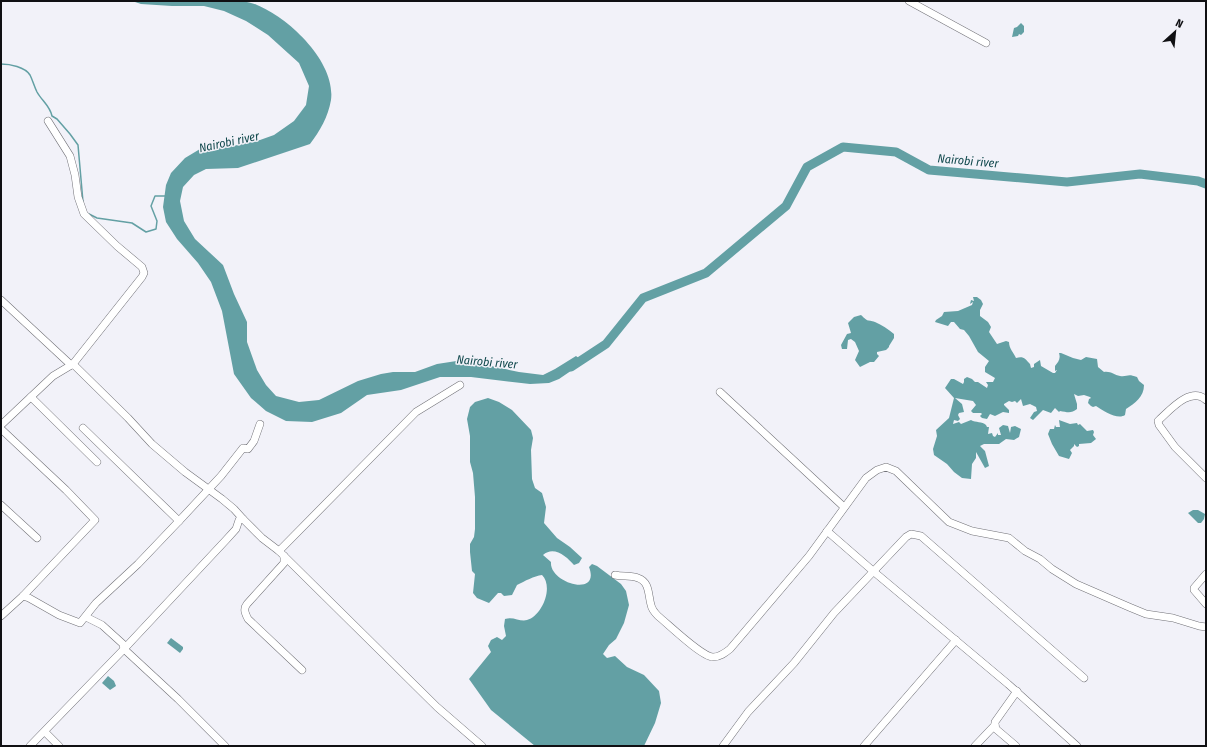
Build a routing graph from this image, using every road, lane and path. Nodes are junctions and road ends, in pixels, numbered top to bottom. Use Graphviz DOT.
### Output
graph roads {
  1 [pos="909,1"];
  2 [pos="986,43"];
  3 [pos="48,121"];
  4 [pos="1,300"];
  5 [pos="72,364"];
  6 [pos="460,385"];
  7 [pos="720,392"];
  8 [pos="31,397"];
  9 [pos="1206,400"];
  10 [pos="260,424"];
  11 [pos="1,425"];
  12 [pos="83,428"];
  13 [pos="1,429"];
  14 [pos="97,462"];
  15 [pos="1206,478"];
  16 [pos="208,489"];
  17 [pos="1,505"];
  18 [pos="844,507"];
  19 [pos="243,520"];
  20 [pos="179,521"];
  21 [pos="827,531"];
  22 [pos="37,538"];
  23 [pos="281,554"];
  24 [pos="873,572"];
  25 [pos="1206,574"];
  26 [pos="615,575"];
  27 [pos="23,596"];
  28 [pos="1206,604"];
  29 [pos="1,616"];
  30 [pos="86,617"];
  31 [pos="1206,627"];
  32 [pos="956,640"];
  33 [pos="124,649"];
  34 [pos="302,670"];
  35 [pos="1084,678"];
  36 [pos="1017,691"];
  37 [pos="995,726"];
  38 [pos="45,732"];
  39 [pos="30,746"];
  40 [pos="59,746"];
  41 [pos="225,746"];
  42 [pos="482,746"];
  43 [pos="724,746"];
  44 [pos="864,746"];
  45 [pos="975,746"];
  46 [pos="1016,746"];
  47 [pos="1077,746"];
  1 -- 2 [label="street"];
  3 -- 5 [label="street"];
  4 -- 5 [label="street"];
  5 -- 8 [label="street"];
  5 -- 16 [label="street"];
  6 -- 23 [label="street"];
  7 -- 18 [label="street"];
  8 -- 11 [label="street"];
  8 -- 14 [label="street"];
  9 -- 15 [label="street"];
  10 -- 16 [label="street"];
  12 -- 20 [label="street"];
  13 -- 27 [label="street"];
  16 -- 19 [label="street"];
  16 -- 20 [label="street"];
  17 -- 22 [label="street"];
  18 -- 21 [label="street"];
  18 -- 31 [label="street"];
  19 -- 23 [label="street"];
  19 -- 33 [label="street"];
  20 -- 30 [label="street"];
  21 -- 24 [label="street"];
  21 -- 26 [label="street"];
  23 -- 34 [label="street"];
  23 -- 42 [label="street"];
  24 -- 32 [label="street"];
  24 -- 35 [label="street"];
  24 -- 43 [label="street"];
  25 -- 28 [label="street"];
  27 -- 29 [label="street"];
  27 -- 30 [label="street"];
  30 -- 33 [label="street"];
  32 -- 36 [label="street"];
  32 -- 44 [label="street"];
  33 -- 38 [label="street"];
  33 -- 41 [label="street"];
  36 -- 37 [label="street"];
  36 -- 47 [label="street"];
  37 -- 45 [label="street"];
  37 -- 46 [label="street"];
  38 -- 39 [label="street"];
  38 -- 40 [label="street"];
}
